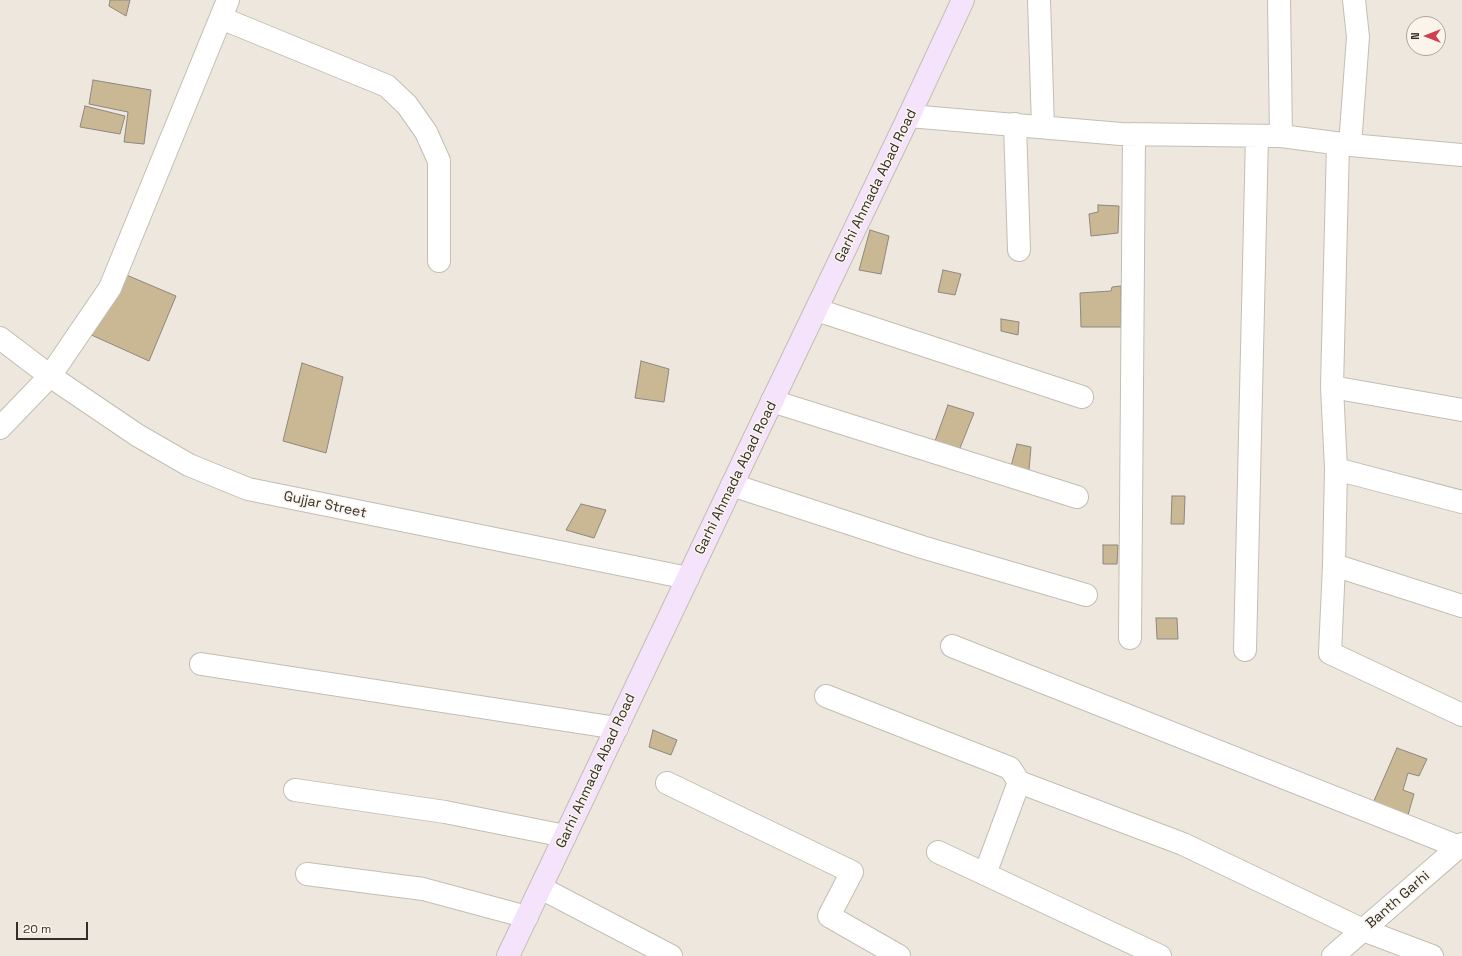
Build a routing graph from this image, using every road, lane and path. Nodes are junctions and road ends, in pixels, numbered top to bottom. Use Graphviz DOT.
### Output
graph roads {
  1 [pos="963,0"];
  2 [pos="1039,0"];
  3 [pos="1279,0"];
  4 [pos="1354,0"];
  5 [pos="225,9"];
  6 [pos="909,116"];
  7 [pos="1015,124"];
  8 [pos="1043,127"];
  9 [pos="1134,134"];
  10 [pos="1257,136"];
  11 [pos="1280,136"];
  12 [pos="1344,144"];
  13 [pos="1462,155"];
  14 [pos="1019,250"];
  15 [pos="438,261"];
  16 [pos="816,310"];
  17 [pos="0,338"];
  18 [pos="50,376"];
  19 [pos="1332,388"];
  20 [pos="1082,397"];
  21 [pos="772,401"];
  22 [pos="1462,410"];
  23 [pos="0,428"];
  24 [pos="1336,470"];
  25 [pos="732,485"];
  26 [pos="1077,497"];
  27 [pos="1462,502"];
  28 [pos="1334,565"];
  29 [pos="688,578"];
  30 [pos="1086,595"];
  31 [pos="1462,606"];
  32 [pos="1130,638"];
  33 [pos="952,646"];
  34 [pos="1245,650"];
  35 [pos="201,664"];
  36 [pos="826,696"];
  37 [pos="1462,715"];
  38 [pos="617,728"];
  39 [pos="1019,782"];
  40 [pos="668,783"];
  41 [pos="295,790"];
  42 [pos="566,836"];
  43 [pos="1460,846"];
  44 [pos="938,852"];
  45 [pos="307,874"];
  46 [pos="985,874"];
  47 [pos="541,888"];
  48 [pos="527,917"];
  49 [pos="1363,930"];
  50 [pos="508,956"];
  51 [pos="671,956"];
  52 [pos="899,956"];
  53 [pos="1160,956"];
  54 [pos="1333,956"];
  55 [pos="1432,956"];
  1 -- 6 [label="street, Garhi Ahmada Abad Road"];
  2 -- 8 [label="street"];
  3 -- 11 [label="street"];
  4 -- 12 [label="street"];
  5 -- 15 [label="street"];
  5 -- 18 [label="street"];
  6 -- 7 [label="street"];
  6 -- 16 [label="street, Garhi Ahmada Abad Road"];
  7 -- 8 [label="street"];
  7 -- 14 [label="street"];
  8 -- 9 [label="street"];
  9 -- 10 [label="street"];
  9 -- 32 [label="street"];
  10 -- 11 [label="street"];
  10 -- 34 [label="street"];
  11 -- 12 [label="street"];
  12 -- 13 [label="street"];
  12 -- 19 [label="street"];
  16 -- 20 [label="street"];
  16 -- 21 [label="street, Garhi Ahmada Abad Road"];
  17 -- 18 [label="street, Gujjar Street"];
  18 -- 23 [label="street"];
  18 -- 29 [label="street, Gujjar Street"];
  19 -- 22 [label="street"];
  19 -- 24 [label="street"];
  21 -- 25 [label="street, Garhi Ahmada Abad Road"];
  21 -- 26 [label="street"];
  24 -- 27 [label="street"];
  24 -- 28 [label="street"];
  25 -- 29 [label="street, Garhi Ahmada Abad Road"];
  25 -- 30 [label="street"];
  28 -- 31 [label="street"];
  28 -- 37 [label="street"];
  29 -- 38 [label="street, Garhi Ahmada Abad Road"];
  33 -- 43 [label="street"];
  35 -- 38 [label="street"];
  36 -- 39 [label="street"];
  38 -- 42 [label="street, Garhi Ahmada Abad Road"];
  39 -- 46 [label="street"];
  39 -- 49 [label="street"];
  40 -- 52 [label="street"];
  41 -- 42 [label="street"];
  42 -- 47 [label="street, Garhi Ahmada Abad Road"];
  43 -- 49 [label="street, Banth Garhi"];
  44 -- 46 [label="street"];
  45 -- 48 [label="street"];
  46 -- 53 [label="street"];
  47 -- 48 [label="street, Garhi Ahmada Abad Road"];
  47 -- 51 [label="street"];
  48 -- 50 [label="street, Garhi Ahmada Abad Road"];
  49 -- 54 [label="street, Banth Garhi"];
  49 -- 55 [label="street"];
}
